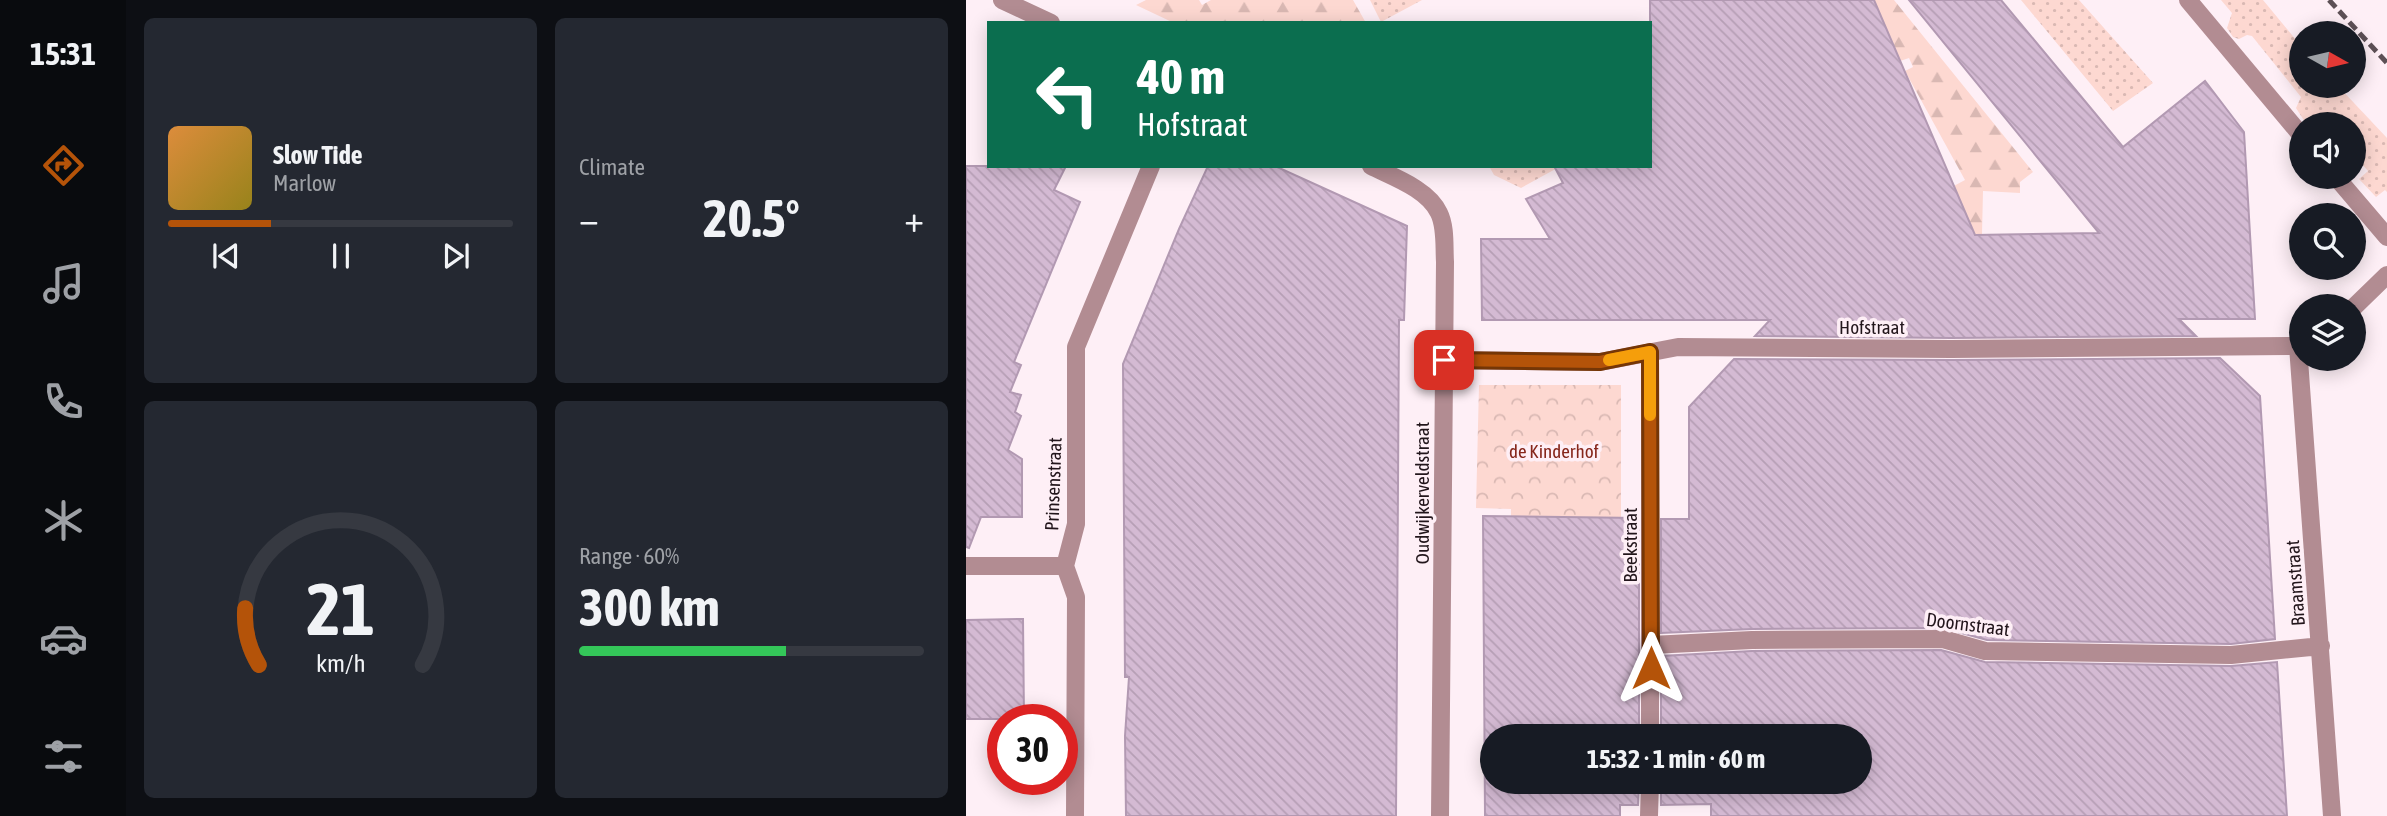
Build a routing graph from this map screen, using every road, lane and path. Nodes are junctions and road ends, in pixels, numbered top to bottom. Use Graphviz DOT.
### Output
graph roads {
  1 [pos="1002,0"];
  2 [pos="2188,0"];
  3 [pos="1047,21"];
  4 [pos="2289,121"];
  5 [pos="1150,168"];
  6 [pos="1375,168"];
  7 [pos="2346,189"];
  8 [pos="2387,237"];
  9 [pos="2387,275"];
  10 [pos="2366,295"];
  11 [pos="2289,345"];
  12 [pos="1650,352"];
  13 [pos="1444,360"];
  14 [pos="2302,371"];
  15 [pos="966,566"];
  16 [pos="1065,566"];
  17 [pos="1651,645"];
  18 [pos="2321,646"];
  19 [pos="1650,724"];
  20 [pos="1650,794"];
  21 [pos="1074,816"];
  22 [pos="1440,816"];
  23 [pos="1649,816"];
  24 [pos="2332,816"];
  1 -- 3 [label="street"];
  2 -- 4 [label="street"];
  5 -- 16 [label="street, Prinsenstraat"];
  6 -- 13 [label="street, Oudwijkerveldstraat"];
  7 -- 8 [label="street"];
  9 -- 10 [label="street"];
  11 -- 12 [label="street, Hofstraat"];
  12 -- 13 [label="street, Hofstraat"];
  12 -- 17 [label="street, Beekstraat"];
  13 -- 22 [label="street, Oudwijkerveldstraat"];
  14 -- 18 [label="street, Braamstraat"];
  15 -- 16 [label="street"];
  16 -- 21 [label="street"];
  17 -- 18 [label="street, Doornstraat"];
  17 -- 19 [label="street, Beekstraat"];
  18 -- 24 [label="street, Braamstraat"];
  20 -- 23 [label="street"];
}
